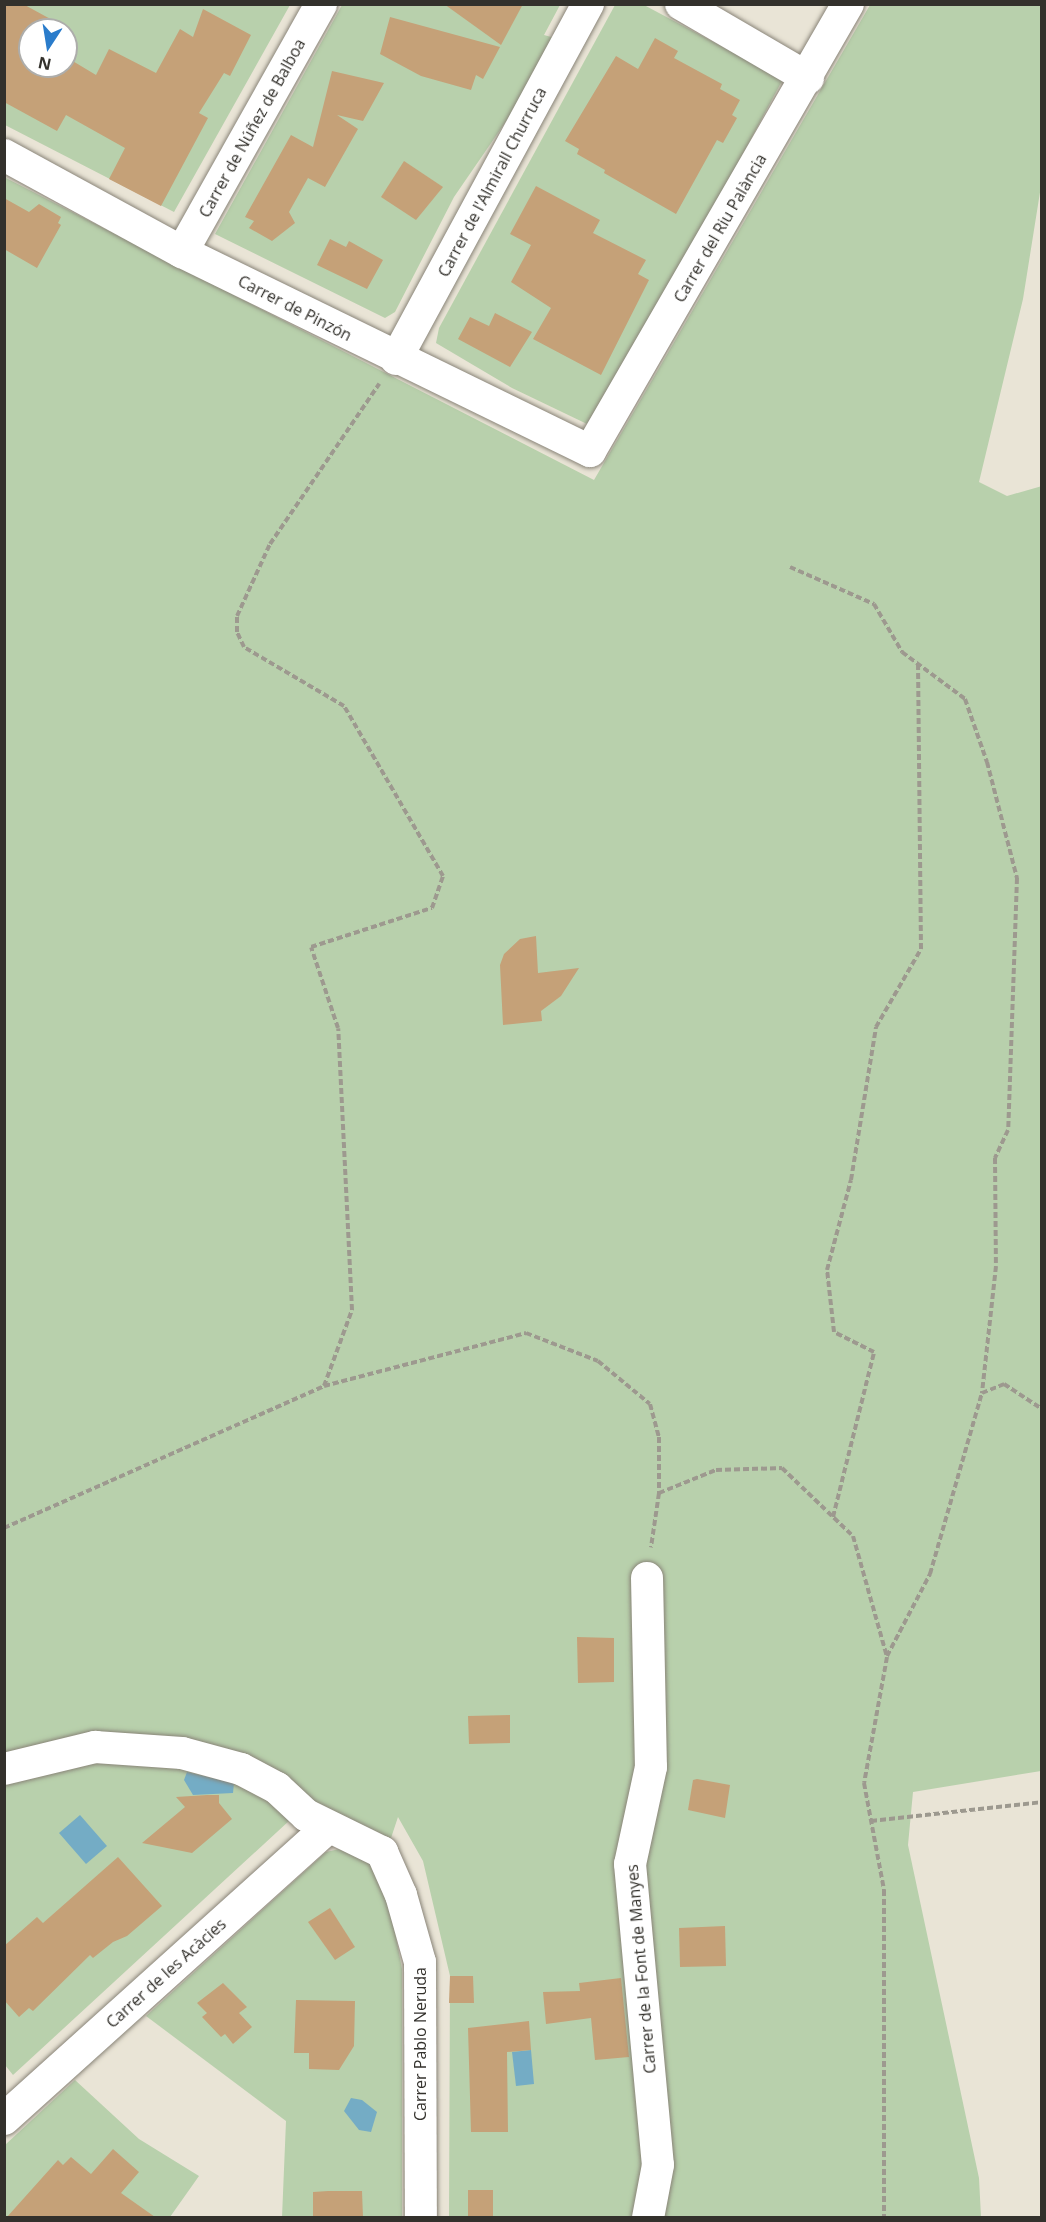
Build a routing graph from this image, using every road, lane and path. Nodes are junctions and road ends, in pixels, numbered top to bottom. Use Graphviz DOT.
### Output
graph roads {
  1 [pos="321,4"];
  2 [pos="588,4"];
  3 [pos="681,4"];
  4 [pos="848,4"];
  5 [pos="808,78"];
  6 [pos="4,155"];
  7 [pos="182,252"];
  8 [pos="388,371"];
  9 [pos="590,451"];
  10 [pos="790,567"];
  11 [pos="918,664"];
  12 [pos="324,1386"];
  13 [pos="982,1393"];
  14 [pos="1041,1410"];
  15 [pos="659,1493"];
  16 [pos="833,1518"];
  17 [pos="4,1528"];
  18 [pos="646,1578"];
  19 [pos="887,1657"];
  20 [pos="4,1768"];
  21 [pos="1041,1802"];
  22 [pos="871,1821"];
  23 [pos="328,1827"];
  24 [pos="4,2119"];
  25 [pos="421,2217"];
  26 [pos="648,2217"];
  27 [pos="884,2217"];
  1 -- 7 [label="street, Carrer de Núñez de Balboa"];
  2 -- 8 [label="street, Carrer de l'Almirall Churruca"];
  3 -- 5 [label="street"];
  4 -- 5 [label="street, Carrer del Riu Palància"];
  5 -- 9 [label="street, Carrer del Riu Palància"];
  6 -- 7 [label="street, Carrer de Pinzón"];
  7 -- 8 [label="street, Carrer de Pinzón"];
  8 -- 9 [label="street, Carrer de Pinzón"];
  8 -- 12 [label="path"];
  10 -- 11 [label="path"];
  11 -- 13 [label="path"];
  11 -- 16 [label="path"];
  12 -- 15 [label="path"];
  12 -- 17 [label="path"];
  13 -- 14 [label="path"];
  13 -- 19 [label="path"];
  15 -- 16 [label="path"];
  15 -- 18 [label="path"];
  16 -- 19 [label="path"];
  18 -- 26 [label="street, Carrer de la Font de Manyes"];
  19 -- 22 [label="path"];
  20 -- 23 [label="street, Carrer Pablo Neruda"];
  21 -- 22 [label="path"];
  22 -- 27 [label="path"];
  23 -- 24 [label="street, Carrer de les Acàcies"];
  23 -- 25 [label="street, Carrer Pablo Neruda"];
}
